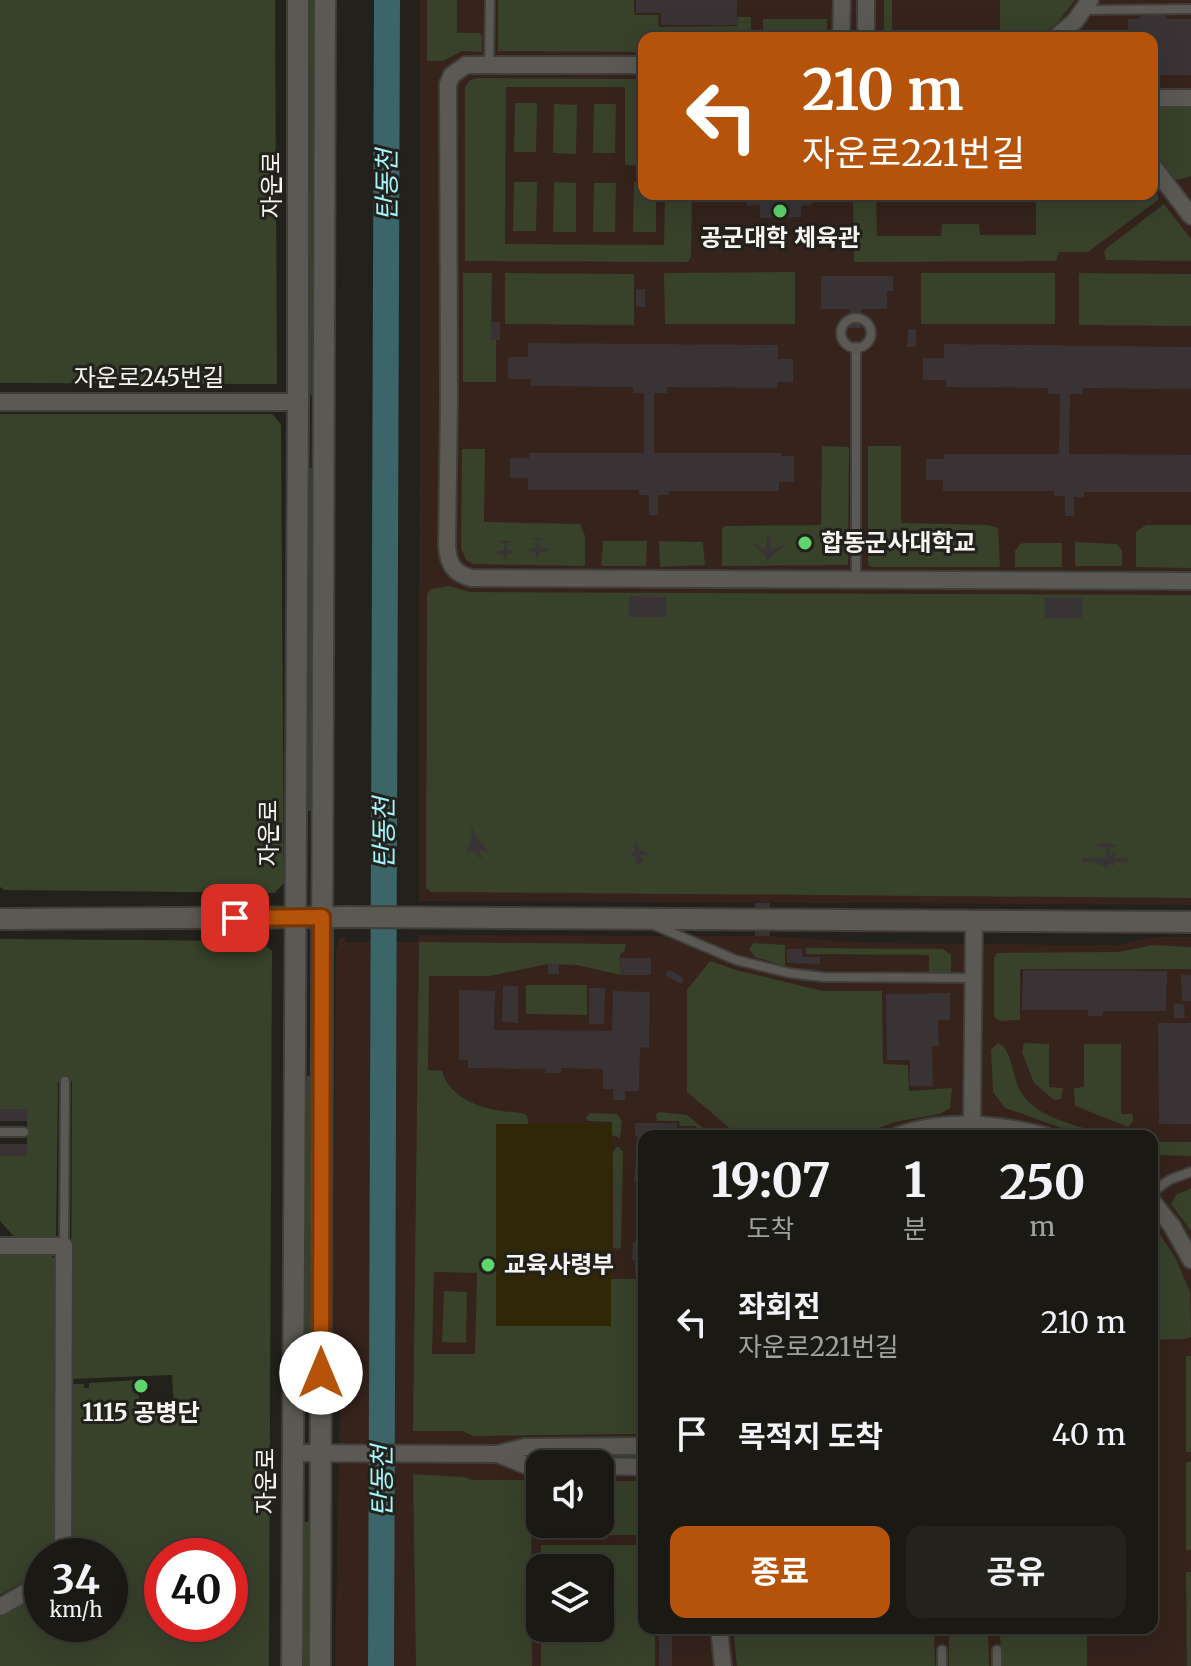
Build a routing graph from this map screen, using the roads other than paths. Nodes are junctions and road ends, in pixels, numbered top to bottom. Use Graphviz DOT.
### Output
graph roads {
  1 [pos="298,0"];
  2 [pos="325,0"];
  3 [pos="490,0"];
  4 [pos="842,0"];
  5 [pos="866,0"];
  6 [pos="1191,9"];
  7 [pos="1083,10"];
  8 [pos="841,32"];
  9 [pos="866,32"];
  10 [pos="1061,32"];
  11 [pos="1074,32"];
  12 [pos="489,64"];
  13 [pos="638,65"];
  14 [pos="1158,98"];
  15 [pos="1191,98"];
  16 [pos="1158,173"];
  17 [pos="1191,216"];
  18 [pos="856,347"];
  19 [pos="0,402"];
  20 [pos="298,402"];
  21 [pos="856,580"];
  22 [pos="1191,581"];
  23 [pos="294,917"];
  24 [pos="322,917"];
  25 [pos="639,918"];
  26 [pos="0,919"];
  27 [pos="974,921"];
  28 [pos="1191,922"];
  29 [pos="974,978"];
  30 [pos="65,1081"];
  31 [pos="972,1125"];
  32 [pos="920,1130"];
  33 [pos="1021,1130"];
  34 [pos="0,1132"];
  35 [pos="24,1132"];
  36 [pos="1191,1172"];
  37 [pos="1158,1188"];
  38 [pos="1158,1208"];
  39 [pos="3,1243"];
  40 [pos="64,1246"];
  41 [pos="1191,1260"];
  42 [pos="638,1446"];
  43 [pos="292,1453"];
  44 [pos="321,1453"];
  45 [pos="498,1454"];
  46 [pos="526,1465"];
  47 [pos="614,1466"];
  48 [pos="638,1467"];
  49 [pos="63,1538"];
  50 [pos="24,1593"];
  51 [pos="0,1607"];
  52 [pos="720,1634"];
  53 [pos="942,1650"];
  54 [pos="997,1650"];
  55 [pos="292,1666"];
  56 [pos="320,1666"];
  57 [pos="723,1666"];
  58 [pos="942,1666"];
  59 [pos="997,1666"];
  1 -- 20 [label="street, 자운로"];
  2 -- 24 [label="street"];
  3 -- 12 [label="lane"];
  4 -- 8 [label="street"];
  5 -- 9 [label="street"];
  6 -- 7 [label="lane"];
  7 -- 10 [label="street"];
  7 -- 11 [label="street"];
  12 -- 13 [label="street"];
  12 -- 21 [label="street"];
  14 -- 15 [label="street"];
  16 -- 17 [label="street"];
  18 -- 21 [label="lane"];
  19 -- 20 [label="street, 자운로245번길"];
  20 -- 23 [label="street, 자운로"];
  21 -- 22 [label="street"];
  23 -- 24 [label="street"];
  23 -- 26 [label="street"];
  23 -- 43 [label="street, 자운로"];
  24 -- 25 [label="street"];
  24 -- 44 [label="street"];
  25 -- 27 [label="street"];
  25 -- 29 [label="lane"];
  27 -- 28 [label="street"];
  27 -- 29 [label="street"];
  29 -- 31 [label="street"];
  30 -- 40 [label="lane"];
  31 -- 32 [label="street"];
  31 -- 33 [label="street"];
  34 -- 35 [label="lane"];
  36 -- 37 [label="lane"];
  38 -- 41 [label="street"];
  39 -- 40 [label="street"];
  40 -- 49 [label="street"];
  42 -- 45 [label="street"];
  43 -- 44 [label="street"];
  43 -- 55 [label="street, 자운로"];
  44 -- 45 [label="street"];
  44 -- 56 [label="street"];
  45 -- 46 [label="street"];
  47 -- 48 [label="street"];
  50 -- 51 [label="street"];
  52 -- 57 [label="street"];
  53 -- 58 [label="lane"];
  54 -- 59 [label="lane"];
}
